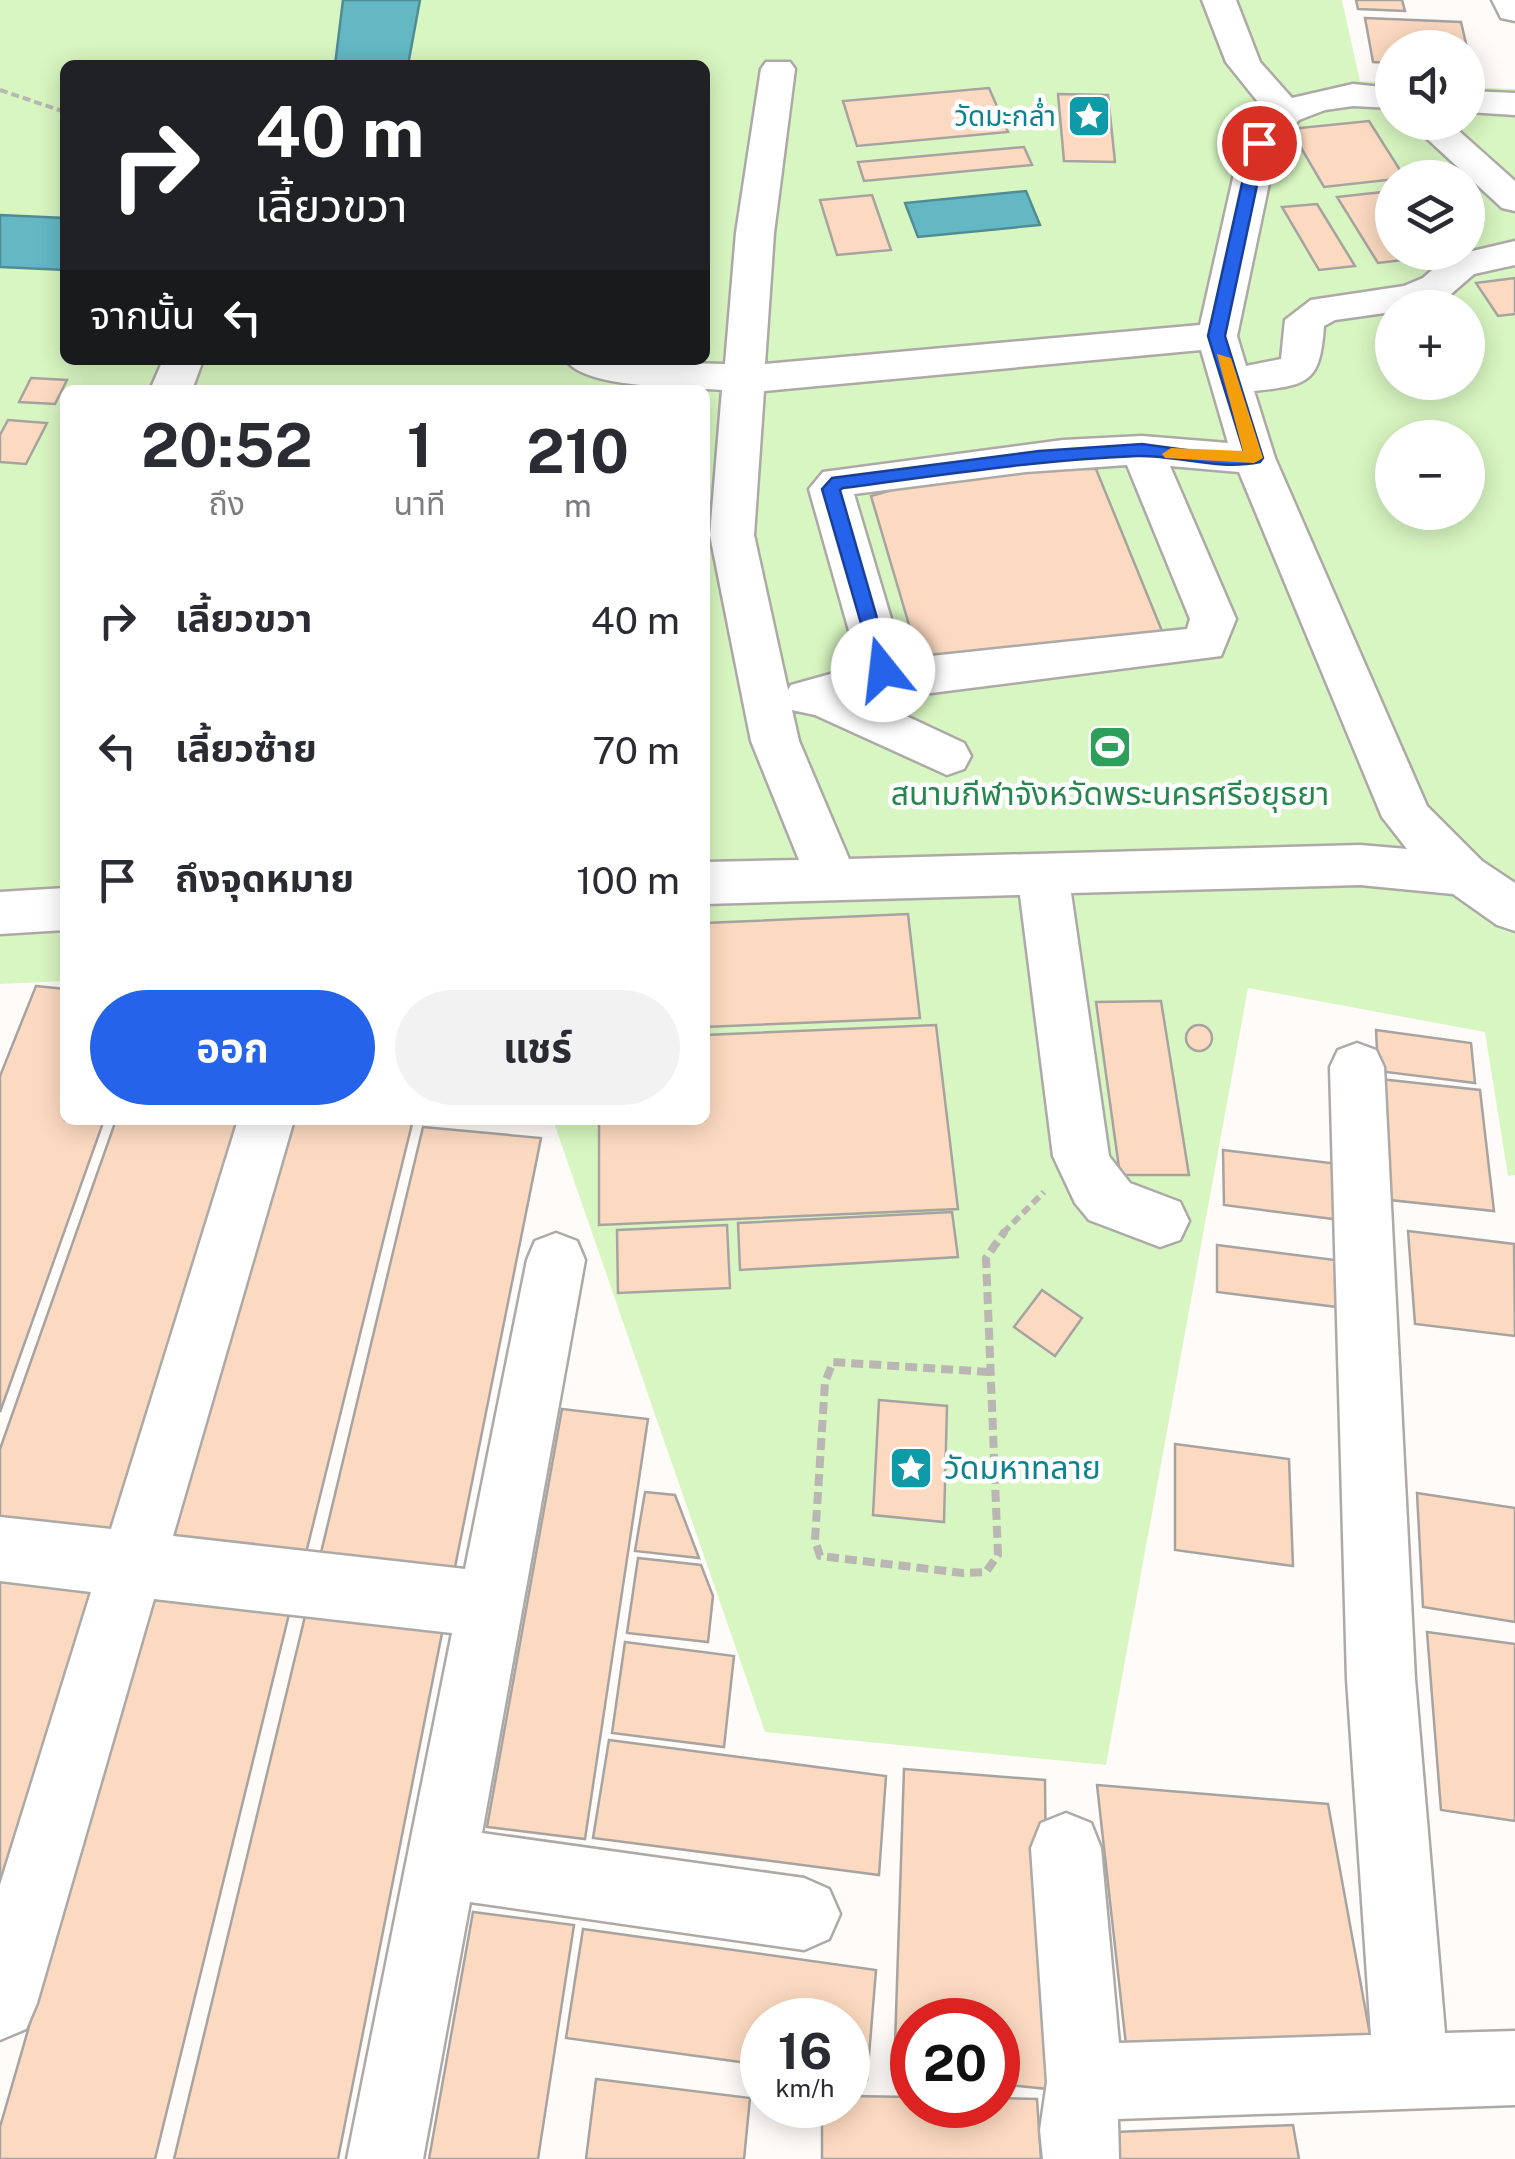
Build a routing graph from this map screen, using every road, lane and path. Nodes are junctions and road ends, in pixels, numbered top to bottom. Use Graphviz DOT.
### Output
graph roads {
  1 [pos="1218,0"];
  2 [pos="778,69"];
  3 [pos="0,90"];
  4 [pos="1375,98"];
  5 [pos="1485,103"];
  6 [pos="1515,104"];
  7 [pos="60,110"];
  8 [pos="1286,112"];
  9 [pos="1447,140"];
  10 [pos="1515,200"];
  11 [pos="1515,253"];
  12 [pos="1216,336"];
  13 [pos="600,365"];
  14 [pos="746,379"];
  15 [pos="1229,382"];
  16 [pos="1142,450"];
  17 [pos="1254,458"];
  18 [pos="718,535"];
  19 [pos="883,670"];
  20 [pos="821,697"];
  21 [pos="764,698"];
  22 [pos="947,756"];
  23 [pos="1043,874"];
  24 [pos="1464,876"];
  25 [pos="832,879"];
  26 [pos="710,884"];
  27 [pos="60,909"];
  28 [pos="1515,910"];
  29 [pos="0,913"];
  30 [pos="1357,1068"];
  31 [pos="264,1125"];
  32 [pos="1081,1156"];
  33 [pos="1160,1221"];
  34 [pos="556,1260"];
  35 [pos="990,1372"];
  36 [pos="0,1549"];
  37 [pos="132,1564"];
  38 [pos="490,1605"];
  39 [pos="1066,1848"];
  40 [pos="441,1864"];
  41 [pos="804,1914"];
  42 [pos="0,2002"];
  43 [pos="1515,2068"];
  44 [pos="1412,2070"];
  45 [pos="1085,2082"];
  46 [pos="384,2159"];
  47 [pos="1081,2159"];
  1 -- 8 [label="street"];
  2 -- 14 [label="street"];
  3 -- 7 [label="path"];
  4 -- 8 [label="street"];
  5 -- 6 [label="street"];
  8 -- 12 [label="street"];
  9 -- 10 [label="street"];
  11 -- 15 [label="street"];
  12 -- 14 [label="street"];
  12 -- 15 [label="street"];
  13 -- 14 [label="street"];
  14 -- 18 [label="street"];
  15 -- 17 [label="street"];
  16 -- 17 [label="street"];
  16 -- 19 [label="street"];
  16 -- 19 [label="street"];
  17 -- 24 [label="street"];
  18 -- 21 [label="street"];
  19 -- 20 [label="street"];
  20 -- 21 [label="street"];
  20 -- 22 [label="street"];
  21 -- 25 [label="street"];
  23 -- 24 [label="street"];
  23 -- 25 [label="street"];
  23 -- 32 [label="street"];
  24 -- 28 [label="street"];
  25 -- 26 [label="street"];
  27 -- 29 [label="street"];
  30 -- 44 [label="street"];
  31 -- 37 [label="street"];
  32 -- 33 [label="street"];
  32 -- 35 [label="path"];
  34 -- 38 [label="street"];
  35 -- 35 [label="path"];
  36 -- 37 [label="street"];
  37 -- 38 [label="street"];
  37 -- 42 [label="street"];
  38 -- 40 [label="street"];
  39 -- 45 [label="street"];
  40 -- 41 [label="street"];
  40 -- 46 [label="street"];
  43 -- 44 [label="street"];
  44 -- 45 [label="street"];
  45 -- 47 [label="street"];
}
